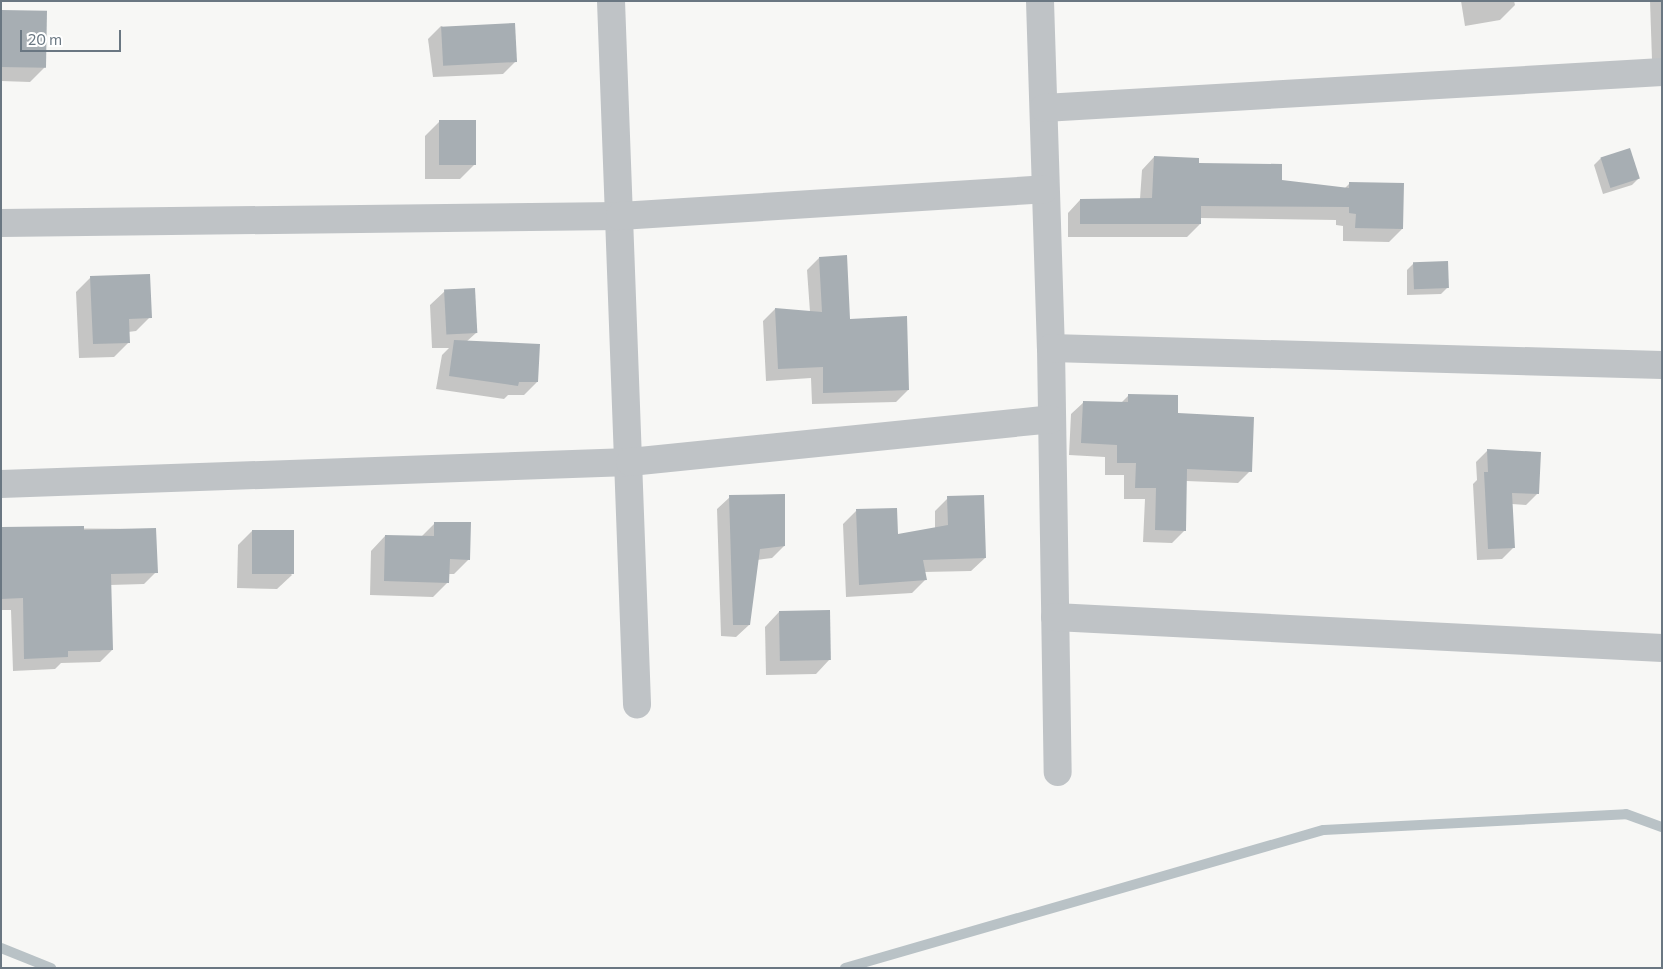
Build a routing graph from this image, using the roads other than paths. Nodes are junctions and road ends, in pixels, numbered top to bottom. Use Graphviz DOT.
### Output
graph roads {
  1 [pos="611,1"];
  2 [pos="1040,1"];
  3 [pos="1662,72"];
  4 [pos="1044,108"];
  5 [pos="1044,188"];
  6 [pos="620,216"];
  7 [pos="1,223"];
  8 [pos="1051,348"];
  9 [pos="1662,365"];
  10 [pos="1051,419"];
  11 [pos="630,462"];
  12 [pos="1,484"];
  13 [pos="1055,617"];
  14 [pos="1662,648"];
  15 [pos="637,705"];
  16 [pos="1058,772"];
  1 -- 6 [label="street"];
  2 -- 4 [label="street"];
  3 -- 4 [label="street"];
  4 -- 5 [label="street"];
  5 -- 6 [label="street"];
  5 -- 8 [label="street"];
  6 -- 7 [label="street"];
  6 -- 11 [label="street"];
  8 -- 9 [label="street"];
  8 -- 10 [label="street"];
  10 -- 11 [label="street"];
  10 -- 13 [label="street"];
  11 -- 12 [label="street"];
  11 -- 15 [label="street"];
  13 -- 14 [label="street"];
  13 -- 16 [label="street"];
}
